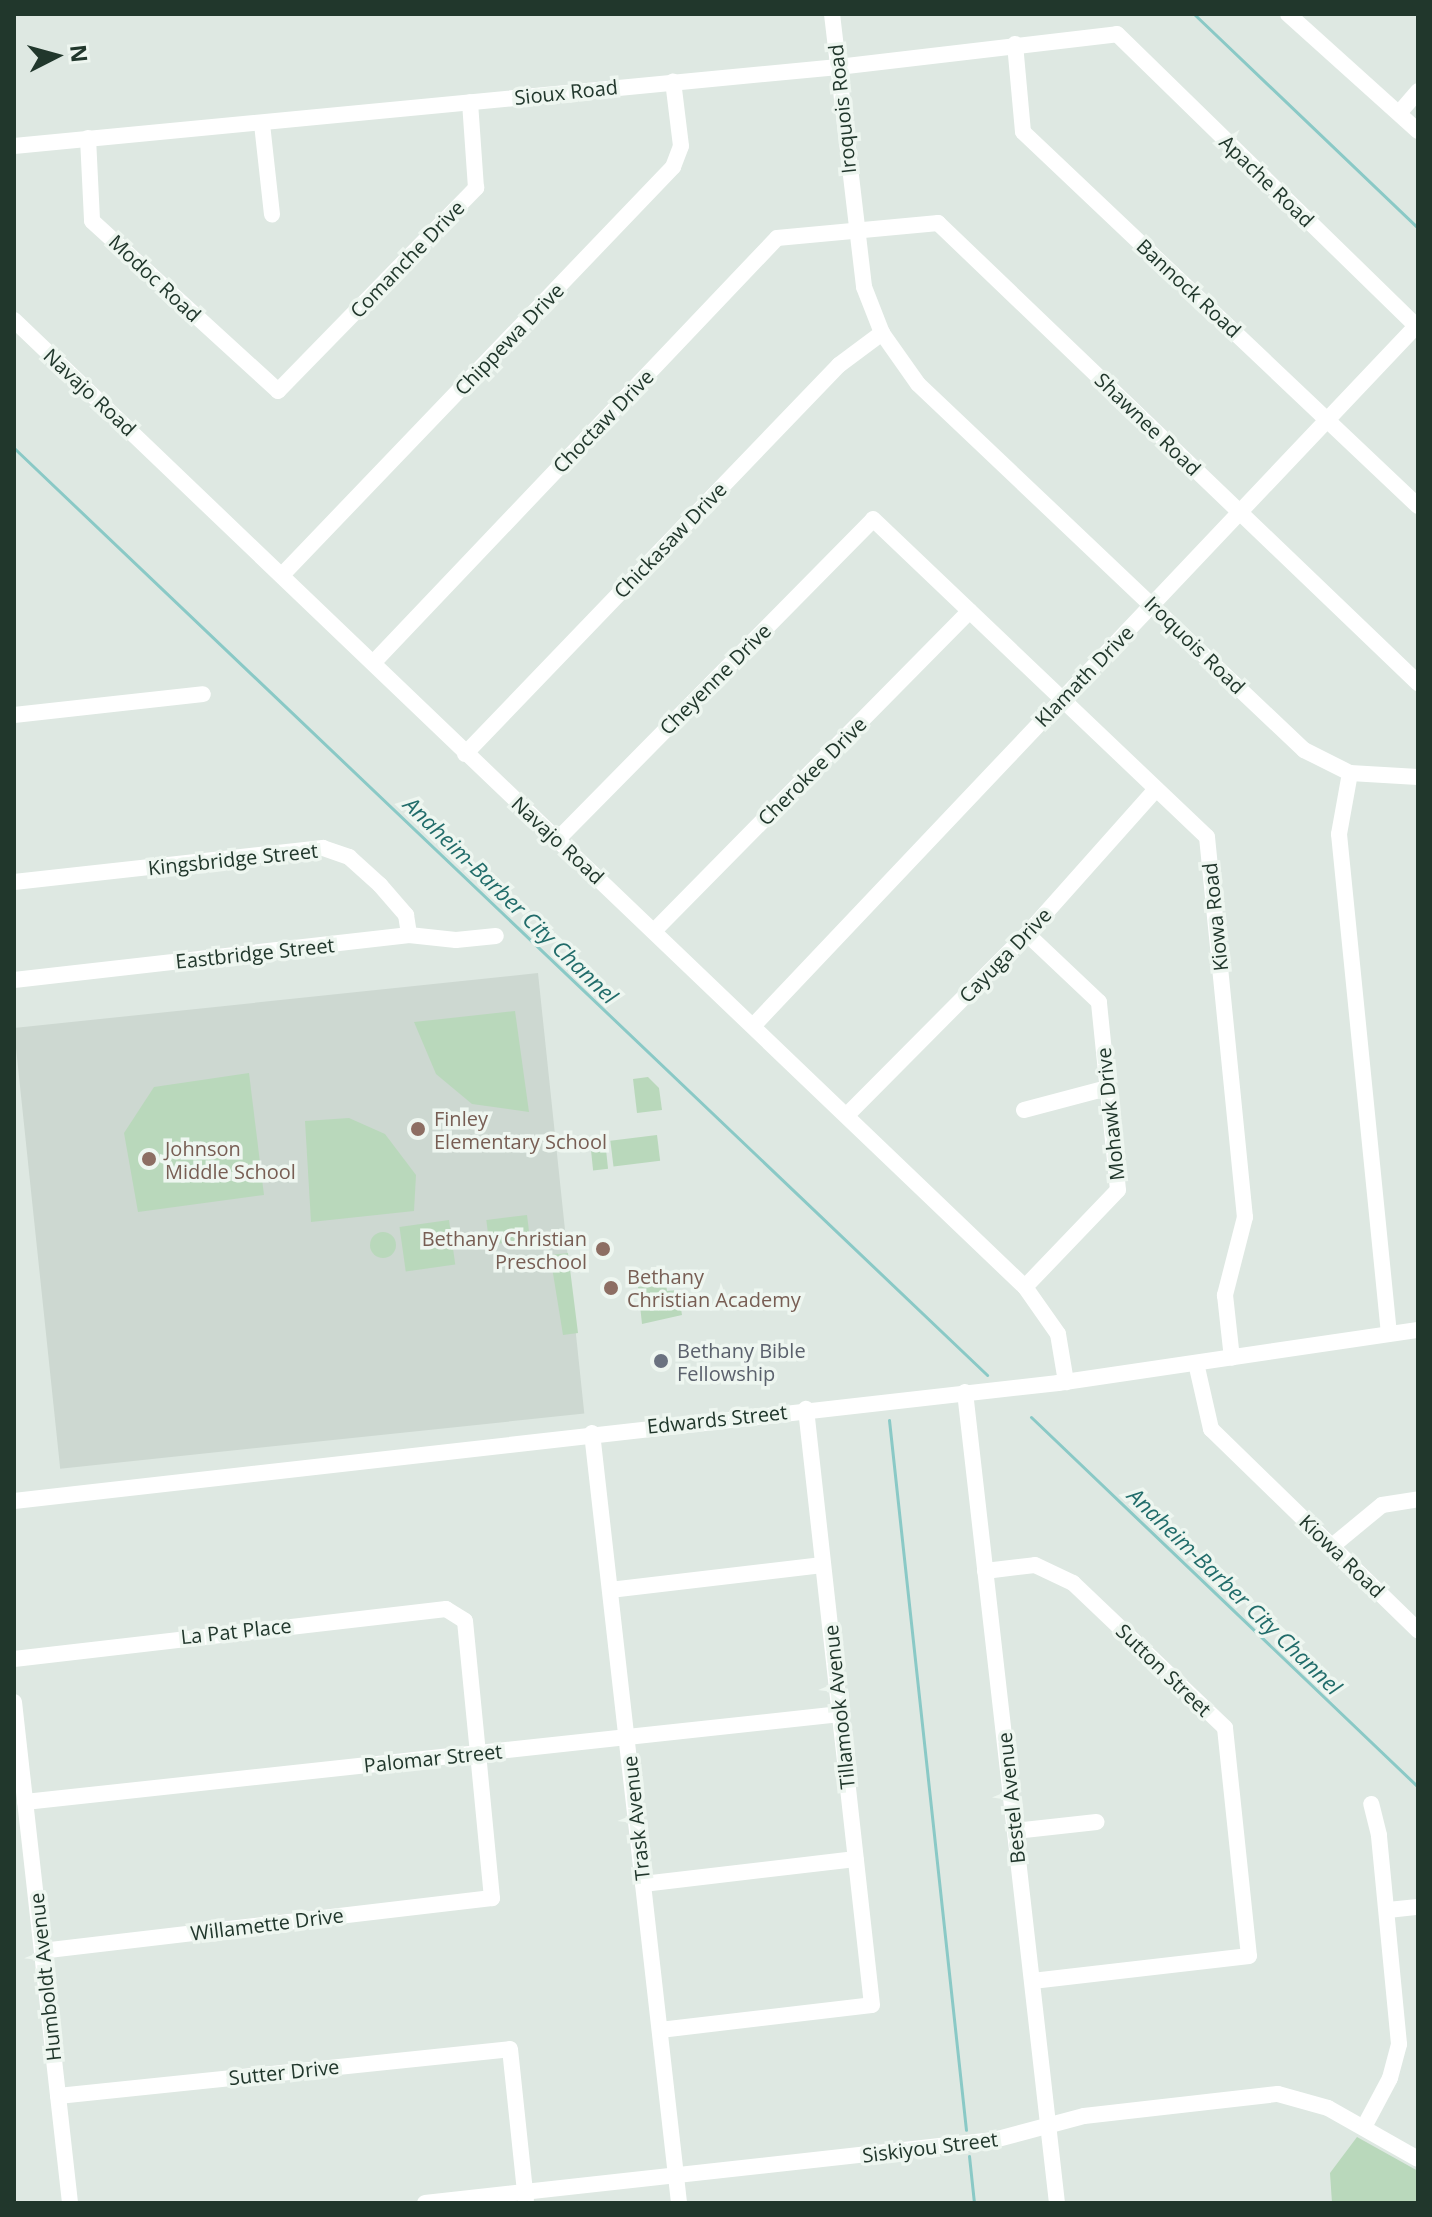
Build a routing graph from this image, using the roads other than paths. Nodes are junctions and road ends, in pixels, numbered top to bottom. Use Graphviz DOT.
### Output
graph roads {
  1 [pos="832,14"];
  2 [pos="1288,14"];
  3 [pos="1117,34"];
  4 [pos="1015,44"];
  5 [pos="838,67"];
  6 [pos="673,81"];
  7 [pos="1418,91"];
  8 [pos="470,102"];
  9 [pos="1400,112"];
  10 [pos="262,124"];
  11 [pos="1418,131"];
  12 [pos="88,138"];
  13 [pos="14,146"];
  14 [pos="272,214"];
  15 [pos="856,232"];
  16 [pos="14,320"];
  17 [pos="1417,327"];
  18 [pos="882,333"];
  19 [pos="278,391"];
  20 [pos="1328,419"];
  21 [pos="1418,506"];
  22 [pos="1239,511"];
  23 [pos="873,519"];
  24 [pos="283,574"];
  25 [pos="1153,605"];
  26 [pos="970,611"];
  27 [pos="374,662"];
  28 [pos="1418,683"];
  29 [pos="203,694"];
  30 [pos="1064,696"];
  31 [pos="15,711"];
  32 [pos="465,754"];
  33 [pos="1350,773"];
  34 [pos="1418,777"];
  35 [pos="1156,789"];
  36 [pos="557,840"];
  37 [pos="14,882"];
  38 [pos="655,930"];
  39 [pos="1027,934"];
  40 [pos="409,935"];
  41 [pos="496,936"];
  42 [pos="14,980"];
  43 [pos="753,1026"];
  44 [pos="1107,1088"];
  45 [pos="1024,1110"];
  46 [pos="848,1114"];
  47 [pos="1025,1287"];
  48 [pos="1418,1330"];
  49 [pos="1389,1334"];
  50 [pos="1232,1358"];
  51 [pos="1196,1363"];
  52 [pos="1066,1382"];
  53 [pos="965,1392"];
  54 [pos="806,1409"];
  55 [pos="592,1433"];
  56 [pos="1418,1499"];
  57 [pos="14,1501"];
  58 [pos="1331,1547"];
  59 [pos="823,1565"];
  60 [pos="985,1571"];
  61 [pos="610,1590"];
  62 [pos="1418,1630"];
  63 [pos="14,1659"];
  64 [pos="14,1702"];
  65 [pos="840,1714"];
  66 [pos="627,1737"];
  67 [pos="478,1753"];
  68 [pos="25,1802"];
  69 [pos="1371,1804"];
  70 [pos="1097,1822"];
  71 [pos="1015,1831"];
  72 [pos="856,1859"];
  73 [pos="643,1884"];
  74 [pos="1418,1907"];
  75 [pos="1388,1910"];
  76 [pos="42,1951"];
  77 [pos="1032,1981"];
  78 [pos="660,2030"];
  79 [pos="1418,2042"];
  80 [pos="1399,2044"];
  81 [pos="58,2096"];
  82 [pos="1048,2124"];
  83 [pos="1364,2127"];
  84 [pos="1418,2159"];
  85 [pos="677,2178"];
  86 [pos="525,2198"];
  87 [pos="70,2203"];
  88 [pos="425,2203"];
  89 [pos="679,2203"];
  90 [pos="1057,2203"];
  1 -- 5 [label="street, Iroquois Road"];
  2 -- 9 [label="street"];
  3 -- 4 [label="street, Sioux Road"];
  3 -- 17 [label="street, Apache Road"];
  4 -- 5 [label="street, Sioux Road"];
  4 -- 20 [label="street, Bannock Road"];
  5 -- 6 [label="street, Sioux Road"];
  5 -- 15 [label="street, Iroquois Road"];
  6 -- 8 [label="street, Sioux Road"];
  6 -- 24 [label="street, Chippewa Drive"];
  7 -- 9 [label="street"];
  8 -- 10 [label="street, Sioux Road"];
  8 -- 19 [label="street, Comanche Drive"];
  9 -- 11 [label="street"];
  10 -- 12 [label="street, Sioux Road"];
  10 -- 14 [label="street"];
  12 -- 13 [label="street, Sioux Road"];
  12 -- 19 [label="street, Modoc Road"];
  15 -- 18 [label="street, Iroquois Road"];
  15 -- 22 [label="street, Shawnee Road"];
  15 -- 27 [label="street, Choctaw Drive"];
  16 -- 24 [label="street, Navajo Road"];
  17 -- 20 [label="street, Klamath Drive"];
  18 -- 25 [label="street, Iroquois Road"];
  18 -- 32 [label="street, Chickasaw Drive"];
  20 -- 21 [label="street, Bannock Road"];
  20 -- 22 [label="street, Klamath Drive"];
  22 -- 25 [label="street, Klamath Drive"];
  22 -- 28 [label="street, Shawnee Road"];
  23 -- 26 [label="street, Kiowa Road"];
  23 -- 36 [label="street, Cheyenne Drive"];
  24 -- 27 [label="street, Navajo Road"];
  25 -- 30 [label="street, Klamath Drive"];
  25 -- 33 [label="street, Iroquois Road"];
  26 -- 30 [label="street, Kiowa Road"];
  26 -- 38 [label="street, Cherokee Drive"];
  27 -- 32 [label="street, Navajo Road"];
  29 -- 31 [label="street"];
  30 -- 35 [label="street, Kiowa Road"];
  30 -- 43 [label="street, Klamath Drive"];
  32 -- 36 [label="street, Navajo Road"];
  33 -- 34 [label="street"];
  33 -- 49 [label="street"];
  35 -- 39 [label="street, Cayuga Drive"];
  35 -- 50 [label="street, Kiowa Road"];
  36 -- 38 [label="street, Navajo Road"];
  37 -- 40 [label="street, Kingsbridge Street"];
  38 -- 43 [label="street, Navajo Road"];
  39 -- 44 [label="street, Mohawk Drive"];
  39 -- 46 [label="street, Cayuga Drive"];
  40 -- 41 [label="street, Eastbridge Street"];
  40 -- 42 [label="street, Eastbridge Street"];
  43 -- 46 [label="street, Navajo Road"];
  44 -- 45 [label="street"];
  44 -- 47 [label="street, Mohawk Drive"];
  46 -- 47 [label="street, Navajo Road"];
  47 -- 52 [label="street, Navajo Road"];
  48 -- 49 [label="street, Edwards Street"];
  49 -- 50 [label="street, Edwards Street"];
  50 -- 51 [label="street, Edwards Street"];
  51 -- 52 [label="street, Edwards Street"];
  51 -- 58 [label="street, Kiowa Road"];
  52 -- 53 [label="street, Edwards Street"];
  53 -- 54 [label="street, Edwards Street"];
  53 -- 60 [label="street, Bestel Avenue"];
  54 -- 55 [label="street, Edwards Street"];
  54 -- 59 [label="street, Tillamook Avenue"];
  55 -- 57 [label="street, Edwards Street"];
  55 -- 61 [label="street, Trask Avenue"];
  56 -- 58 [label="street"];
  58 -- 62 [label="street, Kiowa Road"];
  59 -- 61 [label="street"];
  59 -- 65 [label="street, Tillamook Avenue"];
  60 -- 71 [label="street, Bestel Avenue"];
  60 -- 77 [label="street, Sutton Street"];
  61 -- 66 [label="street, Trask Avenue"];
  63 -- 67 [label="street, La Pat Place"];
  64 -- 68 [label="street, Humboldt Avenue"];
  65 -- 66 [label="street, Palomar Street"];
  65 -- 72 [label="street, Tillamook Avenue"];
  66 -- 67 [label="street, Palomar Street"];
  66 -- 73 [label="street, Trask Avenue"];
  67 -- 68 [label="street, Palomar Street"];
  67 -- 76 [label="street, Willamette Drive"];
  68 -- 76 [label="street, Humboldt Avenue"];
  69 -- 75 [label="street"];
  70 -- 71 [label="street"];
  71 -- 77 [label="street, Bestel Avenue"];
  72 -- 73 [label="street"];
  72 -- 78 [label="street, Tillamook Avenue"];
  73 -- 78 [label="street, Trask Avenue"];
  74 -- 75 [label="street"];
  75 -- 80 [label="street"];
  76 -- 81 [label="street, Humboldt Avenue"];
  77 -- 82 [label="street, Bestel Avenue"];
  78 -- 85 [label="street, Trask Avenue"];
  79 -- 80 [label="street"];
  80 -- 83 [label="street"];
  81 -- 86 [label="street, Sutter Drive"];
  81 -- 87 [label="street, Humboldt Avenue"];
  82 -- 83 [label="street, Siskiyou Street"];
  82 -- 85 [label="street, Siskiyou Street"];
  82 -- 90 [label="street, Bestel Avenue"];
  83 -- 84 [label="street, Siskiyou Street"];
  85 -- 86 [label="street, Siskiyou Street"];
  85 -- 89 [label="street, Trask Avenue"];
  86 -- 88 [label="street, Siskiyou Street"];
}
